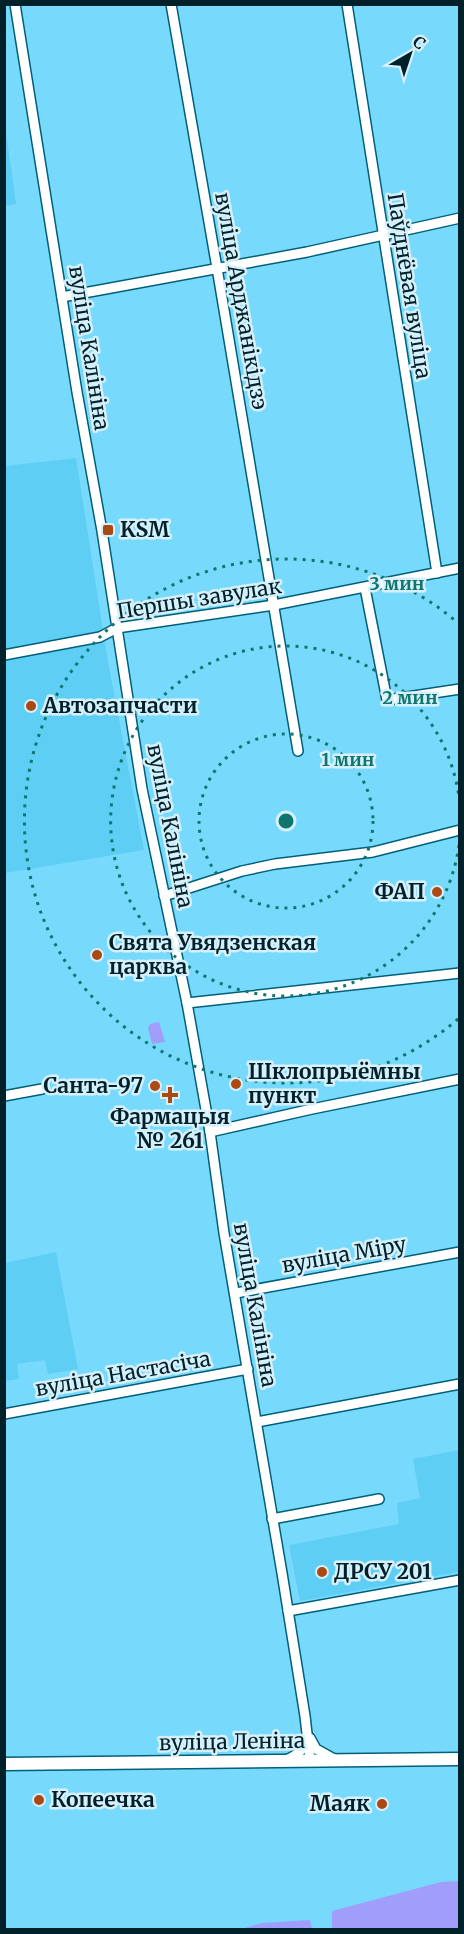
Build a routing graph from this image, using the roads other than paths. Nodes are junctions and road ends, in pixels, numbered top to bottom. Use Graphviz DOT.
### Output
graph roads {
  1 [pos="15,4"];
  2 [pos="171,4"];
  3 [pos="347,4"];
  4 [pos="459,218"];
  5 [pos="382,236"];
  6 [pos="217,268"];
  7 [pos="62,297"];
  8 [pos="459,568"];
  9 [pos="437,573"];
  10 [pos="365,588"];
  11 [pos="273,605"];
  12 [pos="117,628"];
  13 [pos="4,655"];
  14 [pos="459,689"];
  15 [pos="298,751"];
  16 [pos="459,830"];
  17 [pos="164,896"];
  18 [pos="459,973"];
  19 [pos="188,1003"];
  20 [pos="459,1079"];
  21 [pos="42,1089"];
  22 [pos="4,1096"];
  23 [pos="210,1132"];
  24 [pos="459,1252"];
  25 [pos="236,1293"];
  26 [pos="248,1370"];
  27 [pos="459,1384"];
  28 [pos="4,1414"];
  29 [pos="257,1422"];
  30 [pos="379,1499"];
  31 [pos="272,1519"];
  32 [pos="459,1580"];
  33 [pos="288,1611"];
  34 [pos="307,1730"];
  35 [pos="459,1759"];
  36 [pos="310,1760"];
  37 [pos="337,1760"];
  38 [pos="285,1761"];
  39 [pos="4,1764"];
  1 -- 7 [label="street, вуліца Калініна"];
  2 -- 6 [label="street, вуліца Арджанікідзэ"];
  3 -- 5 [label="street, Паўднёвая вуліца"];
  4 -- 5 [label="street"];
  5 -- 6 [label="street"];
  5 -- 9 [label="street, Паўднёвая вуліца"];
  6 -- 7 [label="street"];
  6 -- 11 [label="street, вуліца Арджанікідзэ"];
  7 -- 12 [label="street, вуліца Калініна"];
  8 -- 9 [label="street, Першы завулак"];
  9 -- 10 [label="street, Першы завулак"];
  10 -- 11 [label="street, Першы завулак"];
  10 -- 14 [label="street"];
  11 -- 12 [label="street, Першы завулак"];
  11 -- 15 [label="street, вуліца Арджанікідзэ"];
  12 -- 13 [label="street, Першы завулак"];
  12 -- 17 [label="street, вуліца Калініна"];
  16 -- 17 [label="street"];
  17 -- 19 [label="street, вуліца Калініна"];
  18 -- 19 [label="street"];
  19 -- 23 [label="street, вуліца Калініна"];
  20 -- 23 [label="street"];
  21 -- 22 [label="street"];
  23 -- 25 [label="street, вуліца Калініна"];
  24 -- 25 [label="street, вуліца Міру"];
  25 -- 26 [label="street, вуліца Калініна"];
  26 -- 28 [label="street, вуліца Настасіча"];
  26 -- 29 [label="street, вуліца Калініна"];
  27 -- 29 [label="street"];
  29 -- 31 [label="street, вуліца Калініна"];
  30 -- 31 [label="street"];
  31 -- 33 [label="street, вуліца Калініна"];
  32 -- 33 [label="street"];
  33 -- 34 [label="street, вуліца Калініна"];
  34 -- 36 [label="street, вуліца Калініна"];
  34 -- 37 [label="street"];
  34 -- 38 [label="street"];
  35 -- 37 [label="main road, вуліца Леніна"];
  36 -- 37 [label="main road, вуліца Леніна"];
  36 -- 38 [label="main road, вуліца Леніна"];
  38 -- 39 [label="main road, вуліца Леніна"];
}
